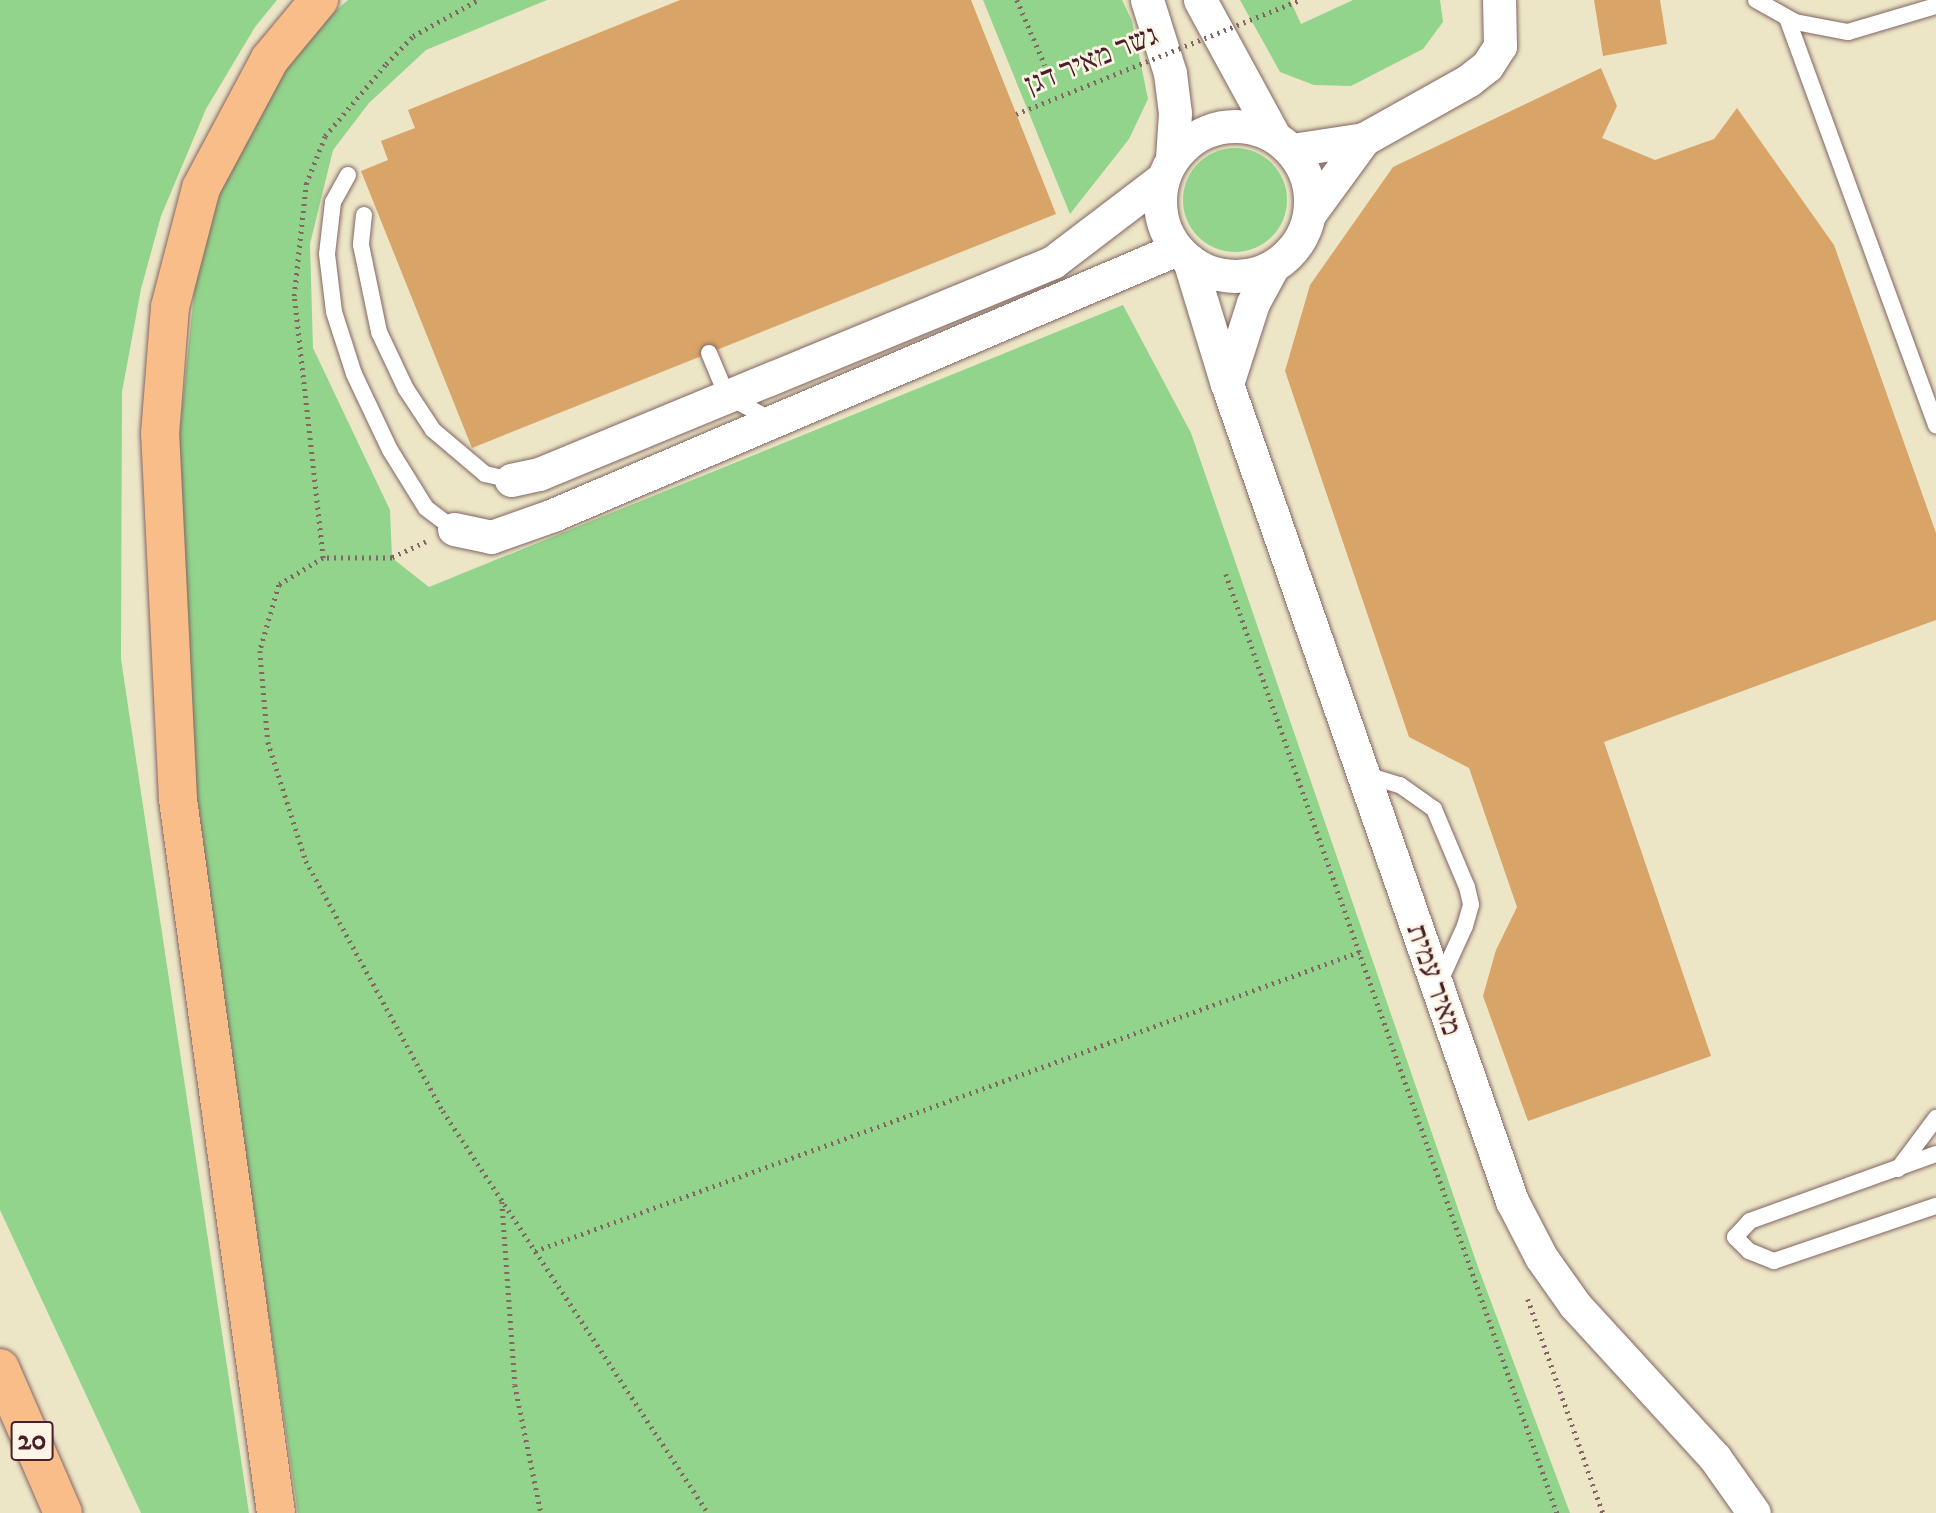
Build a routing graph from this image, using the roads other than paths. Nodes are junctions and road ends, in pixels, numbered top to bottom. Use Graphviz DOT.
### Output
graph roads {
  1 [pos="319,0"];
  2 [pos="1147,0"];
  3 [pos="1200,0"];
  4 [pos="1499,0"];
  5 [pos="1756,0"];
  6 [pos="1936,6"];
  7 [pos="1787,18"];
  8 [pos="1364,139"];
  9 [pos="1283,143"];
  10 [pos="1167,168"];
  11 [pos="348,175"];
  12 [pos="1310,213"];
  13 [pos="364,215"];
  14 [pos="1183,255"];
  15 [pos="1273,266"];
  16 [pos="709,353"];
  17 [pos="1227,384"];
  18 [pos="727,396"];
  19 [pos="773,421"];
  20 [pos="1936,426"];
  21 [pos="511,480"];
  22 [pos="454,529"];
  23 [pos="1362,774"];
  24 [pos="1436,988"];
  25 [pos="1936,1118"];
  26 [pos="1936,1154"];
  27 [pos="1898,1170"];
  28 [pos="1936,1206"];
  29 [pos="0,1368"];
  30 [pos="63,1513"];
  31 [pos="276,1513"];
  32 [pos="1754,1513"];
  1 -- 31 [label="highway"];
  2 -- 10 [label="street"];
  3 -- 9 [label="street"];
  4 -- 8 [label="street"];
  5 -- 7 [label="lane"];
  6 -- 7 [label="lane"];
  7 -- 20 [label="lane"];
  8 -- 9 [label="street"];
  8 -- 12 [label="street"];
  9 -- 10 [label="street"];
  9 -- 12 [label="street"];
  10 -- 14 [label="street"];
  10 -- 18 [label="street"];
  11 -- 22 [label="lane"];
  12 -- 15 [label="street"];
  13 -- 21 [label="lane"];
  14 -- 15 [label="street"];
  14 -- 17 [label="street, מאיר עמית"];
  14 -- 19 [label="street"];
  15 -- 17 [label="street"];
  16 -- 18 [label="lane"];
  17 -- 23 [label="street, מאיר עמית"];
  18 -- 19 [label="lane"];
  18 -- 21 [label="street"];
  19 -- 22 [label="street"];
  23 -- 24 [label="street, מאיר עמית"];
  23 -- 24 [label="lane"];
  24 -- 32 [label="street, מאיר עמית"];
  25 -- 27 [label="lane"];
  26 -- 27 [label="lane"];
  27 -- 28 [label="lane"];
  29 -- 30 [label="highway, 20"];
}
